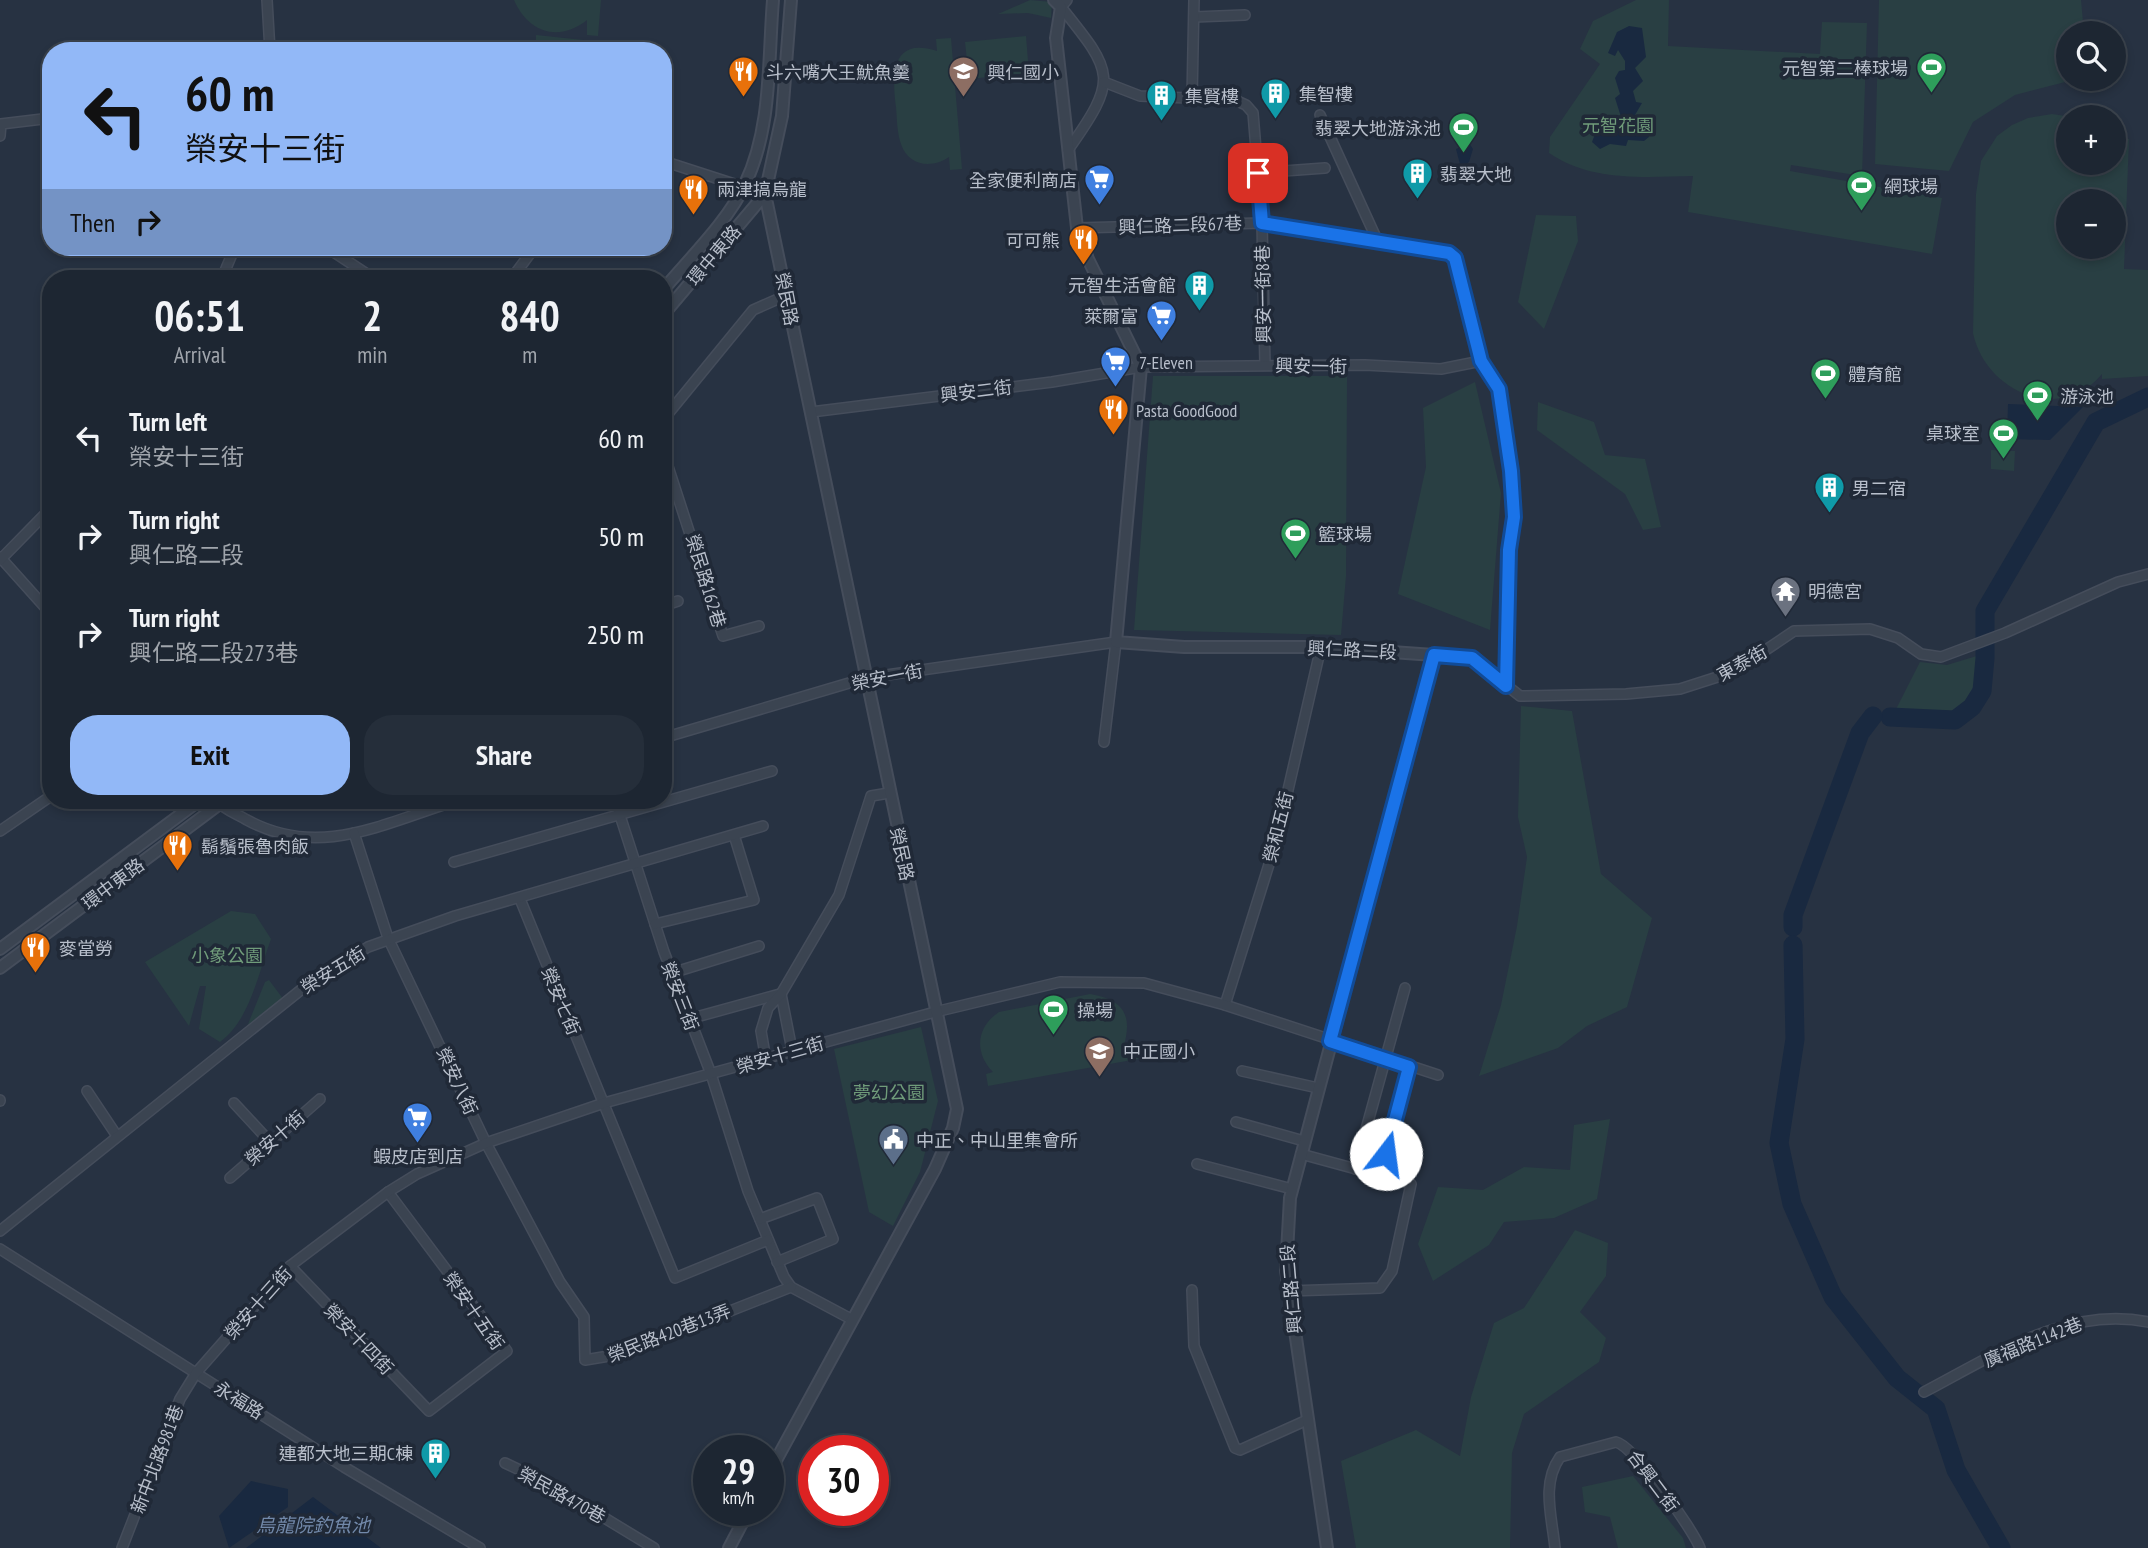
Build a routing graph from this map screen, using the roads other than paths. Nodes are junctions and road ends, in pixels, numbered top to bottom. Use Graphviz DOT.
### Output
graph roads {
  1 [pos="267,0"];
  2 [pos="773,0"];
  3 [pos="791,0"];
  4 [pos="1194,0"];
  5 [pos="1060,2"];
  6 [pos="1245,15"];
  7 [pos="1194,18"];
  8 [pos="269,42"];
  9 [pos="1104,82"];
  10 [pos="1192,98"];
  11 [pos="1320,115"];
  12 [pos="42,119"];
  13 [pos="0,136"];
  14 [pos="1068,150"];
  15 [pos="672,164"];
  16 [pos="1325,168"];
  17 [pos="1258,173"];
  18 [pos="745,185"];
  19 [pos="765,194"];
  20 [pos="1262,223"];
  21 [pos="1077,228"];
  22 [pos="1378,242"];
  23 [pos="340,256"];
  24 [pos="361,270"];
  25 [pos="672,278"];
  26 [pos="787,295"];
  27 [pos="672,304"];
  28 [pos="1481,361"];
  29 [pos="1265,365"];
  30 [pos="1141,367"];
  31 [pos="672,409"];
  32 [pos="811,412"];
  33 [pos="672,479"];
  34 [pos="42,517"];
  35 [pos="1,558"];
  36 [pos="2148,574"];
  37 [pos="678,601"];
  38 [pos="672,603"];
  39 [pos="42,604"];
  40 [pos="759,626"];
  41 [pos="1116,642"];
  42 [pos="1321,647"];
  43 [pos="1434,655"];
  44 [pos="866,678"];
  45 [pos="1506,686"];
  46 [pos="672,735"];
  47 [pos="1104,743"];
  48 [pos="772,771"];
  49 [pos="889,793"];
  50 [pos="672,798"];
  51 [pos="42,802"];
  52 [pos="188,809"];
  53 [pos="209,809"];
  54 [pos="233,809"];
  55 [pos="417,809"];
  56 [pos="619,809"];
  57 [pos="631,809"];
  58 [pos="620,812"];
  59 [pos="764,826"];
  60 [pos="0,831"];
  61 [pos="354,833"];
  62 [pos="734,835"];
  63 [pos="454,862"];
  64 [pos="636,864"];
  65 [pos="520,899"];
  66 [pos="655,924"];
  67 [pos="388,937"];
  68 [pos="759,946"];
  69 [pos="0,949"];
  70 [pos="0,968"];
  71 [pos="672,973"];
  72 [pos="1405,988"];
  73 [pos="781,993"];
  74 [pos="1225,1005"];
  75 [pos="935,1012"];
  76 [pos="689,1019"];
  77 [pos="1330,1041"];
  78 [pos="792,1051"];
  79 [pos="766,1060"];
  80 [pos="1386,1060"];
  81 [pos="1409,1067"];
  82 [pos="1242,1071"];
  83 [pos="711,1074"];
  84 [pos="1438,1076"];
  85 [pos="1318,1088"];
  86 [pos="87,1091"];
  87 [pos="320,1099"];
  88 [pos="234,1103"];
  89 [pos="604,1103"];
  90 [pos="1236,1122"];
  91 [pos="117,1136"];
  92 [pos="1304,1141"];
  93 [pos="271,1143"];
  94 [pos="486,1143"];
  95 [pos="1301,1154"];
  96 [pos="1197,1164"];
  97 [pos="1355,1169"];
  98 [pos="1380,1176"];
  99 [pos="230,1178"];
  100 [pos="1292,1189"];
  101 [pos="388,1192"];
  102 [pos="760,1219"];
  103 [pos="0,1231"];
  104 [pos="768,1240"];
  105 [pos="0,1249"];
  106 [pos="777,1262"];
  107 [pos="290,1266"];
  108 [pos="791,1287"];
  109 [pos="1192,1290"];
  110 [pos="1289,1291"];
  111 [pos="584,1317"];
  112 [pos="851,1319"];
  113 [pos="2148,1322"];
  114 [pos="196,1373"];
  115 [pos="1924,1392"];
  116 [pos="429,1411"];
  117 [pos="1307,1420"];
  118 [pos="784,1445"];
  119 [pos="505,1463"];
  120 [pos="741,1526"];
  121 [pos="122,1548"];
  122 [pos="480,1548"];
  123 [pos="654,1548"];
  124 [pos="729,1548"];
  125 [pos="1327,1548"];
  126 [pos="1555,1548"];
  127 [pos="1700,1548"];
  1 -- 8 [label="street"];
  2 -- 18 [label="street"];
  3 -- 19 [label="street, 榮民路"];
  4 -- 7 [label="street"];
  5 -- 9 [label="street"];
  5 -- 14 [label="street"];
  6 -- 7 [label="street"];
  7 -- 10 [label="street"];
  9 -- 10 [label="street"];
  9 -- 14 [label="street"];
  10 -- 17 [label="street, 興安一街8巷"];
  11 -- 22 [label="street"];
  12 -- 13 [label="street"];
  14 -- 21 [label="street"];
  15 -- 18 [label="street"];
  16 -- 17 [label="street"];
  17 -- 20 [label="street, 興安一街8巷"];
  18 -- 19 [label="street"];
  18 -- 25 [label="street, 環中東路"];
  19 -- 26 [label="street, 榮民路"];
  19 -- 27 [label="street, 環中東路"];
  20 -- 21 [label="street, 興仁路二段67巷"];
  20 -- 22 [label="street, 興仁路二段67巷"];
  20 -- 29 [label="street, 興安一街8巷"];
  21 -- 30 [label="street"];
  22 -- 28 [label="street, 興仁路二段67巷"];
  23 -- 24 [label="street"];
  26 -- 31 [label="street"];
  26 -- 32 [label="street, 榮民路"];
  28 -- 29 [label="street, 興安一街"];
  28 -- 45 [label="street"];
  29 -- 30 [label="street, 興安一街"];
  30 -- 32 [label="street, 興安二街"];
  30 -- 41 [label="street"];
  32 -- 44 [label="street, 榮民路"];
  33 -- 40 [label="street, 榮民路162巷"];
  34 -- 35 [label="street"];
  35 -- 39 [label="street"];
  36 -- 45 [label="street, 東泰街"];
  37 -- 38 [label="street"];
  41 -- 42 [label="street, 興仁路二段"];
  41 -- 44 [label="street, 榮安一街"];
  41 -- 47 [label="street"];
  42 -- 43 [label="street, 興仁路二段"];
  42 -- 74 [label="street, 榮和五街"];
  43 -- 45 [label="street"];
  43 -- 77 [label="street, 興仁路二段"];
  44 -- 46 [label="street, 榮安一街"];
  44 -- 49 [label="street, 榮民路"];
  48 -- 50 [label="street"];
  49 -- 73 [label="street"];
  49 -- 75 [label="street, 榮民路"];
  51 -- 60 [label="street"];
  52 -- 69 [label="street, 環中東路"];
  53 -- 70 [label="street, 環中東路"];
  54 -- 61 [label="street"];
  55 -- 61 [label="street"];
  56 -- 58 [label="street, 榮安三街"];
  57 -- 58 [label="street"];
  58 -- 63 [label="street"];
  58 -- 64 [label="street, 榮安三街"];
  59 -- 62 [label="street, 榮安五街"];
  61 -- 67 [label="street, 榮安八街"];
  62 -- 64 [label="street, 榮安五街"];
  62 -- 66 [label="street"];
  64 -- 65 [label="street, 榮安五街"];
  64 -- 66 [label="street, 榮安三街"];
  65 -- 67 [label="street, 榮安五街"];
  65 -- 89 [label="street, 榮安七街"];
  66 -- 71 [label="street, 榮安三街"];
  67 -- 91 [label="street, 榮安五街"];
  67 -- 94 [label="street, 榮安八街"];
  68 -- 71 [label="street"];
  71 -- 76 [label="street, 榮安三街"];
  72 -- 80 [label="street"];
  73 -- 76 [label="street"];
  73 -- 78 [label="street"];
  73 -- 79 [label="street"];
  74 -- 75 [label="street, 榮安十三街"];
  74 -- 77 [label="street, 榮安十三街"];
  75 -- 78 [label="street, 榮安十三街"];
  75 -- 112 [label="street, 榮民路"];
  76 -- 83 [label="street, 榮安三街"];
  77 -- 80 [label="street, 榮安十三街"];
  77 -- 85 [label="street, 興仁路二段"];
  78 -- 79 [label="street, 榮安十三街"];
  79 -- 83 [label="street, 榮安十三街"];
  80 -- 81 [label="street, 榮安十三街"];
  80 -- 97 [label="street"];
  81 -- 84 [label="street, 榮安十三街"];
  81 -- 98 [label="street"];
  82 -- 85 [label="street"];
  83 -- 89 [label="street, 榮安十三街"];
  83 -- 102 [label="street, 榮安三街"];
  85 -- 92 [label="street, 興仁路二段"];
  86 -- 91 [label="street"];
  87 -- 93 [label="street, 榮安十街"];
  88 -- 93 [label="street"];
  89 -- 94 [label="street, 榮安十三街"];
  89 -- 104 [label="street, 榮安七街"];
  90 -- 92 [label="street"];
  91 -- 103 [label="street, 榮安五街"];
  92 -- 95 [label="street, 興仁路二段"];
  93 -- 99 [label="street, 榮安十街"];
  94 -- 101 [label="street, 榮安十三街"];
  94 -- 111 [label="street, 榮安八街"];
  95 -- 97 [label="street"];
  95 -- 100 [label="street, 興仁路二段"];
  96 -- 100 [label="street"];
  97 -- 98 [label="street"];
  98 -- 110 [label="street"];
  100 -- 110 [label="street, 興仁路二段"];
  101 -- 107 [label="street, 榮安十三街"];
  101 -- 116 [label="street, 榮安十五街"];
  102 -- 104 [label="street, 榮安三街"];
  102 -- 106 [label="street"];
  104 -- 106 [label="street, 榮安三街"];
  105 -- 114 [label="street, 永福路"];
  106 -- 108 [label="street, 榮安三街"];
  107 -- 114 [label="street, 榮安十三街"];
  107 -- 116 [label="street, 榮安十四街"];
  108 -- 111 [label="street, 榮民路420巷13弄"];
  108 -- 112 [label="street"];
  109 -- 117 [label="street"];
  110 -- 117 [label="street, 興仁路二段"];
  112 -- 118 [label="street, 榮民路"];
  113 -- 115 [label="street, 廣福路1142巷"];
  114 -- 121 [label="street, 新中北路981巷"];
  114 -- 122 [label="street, 永福路"];
  117 -- 125 [label="street, 興仁路二段"];
  119 -- 123 [label="street, 榮民路470巷"];
  120 -- 124 [label="street"];
  126 -- 127 [label="street, 合興二街"];
}
